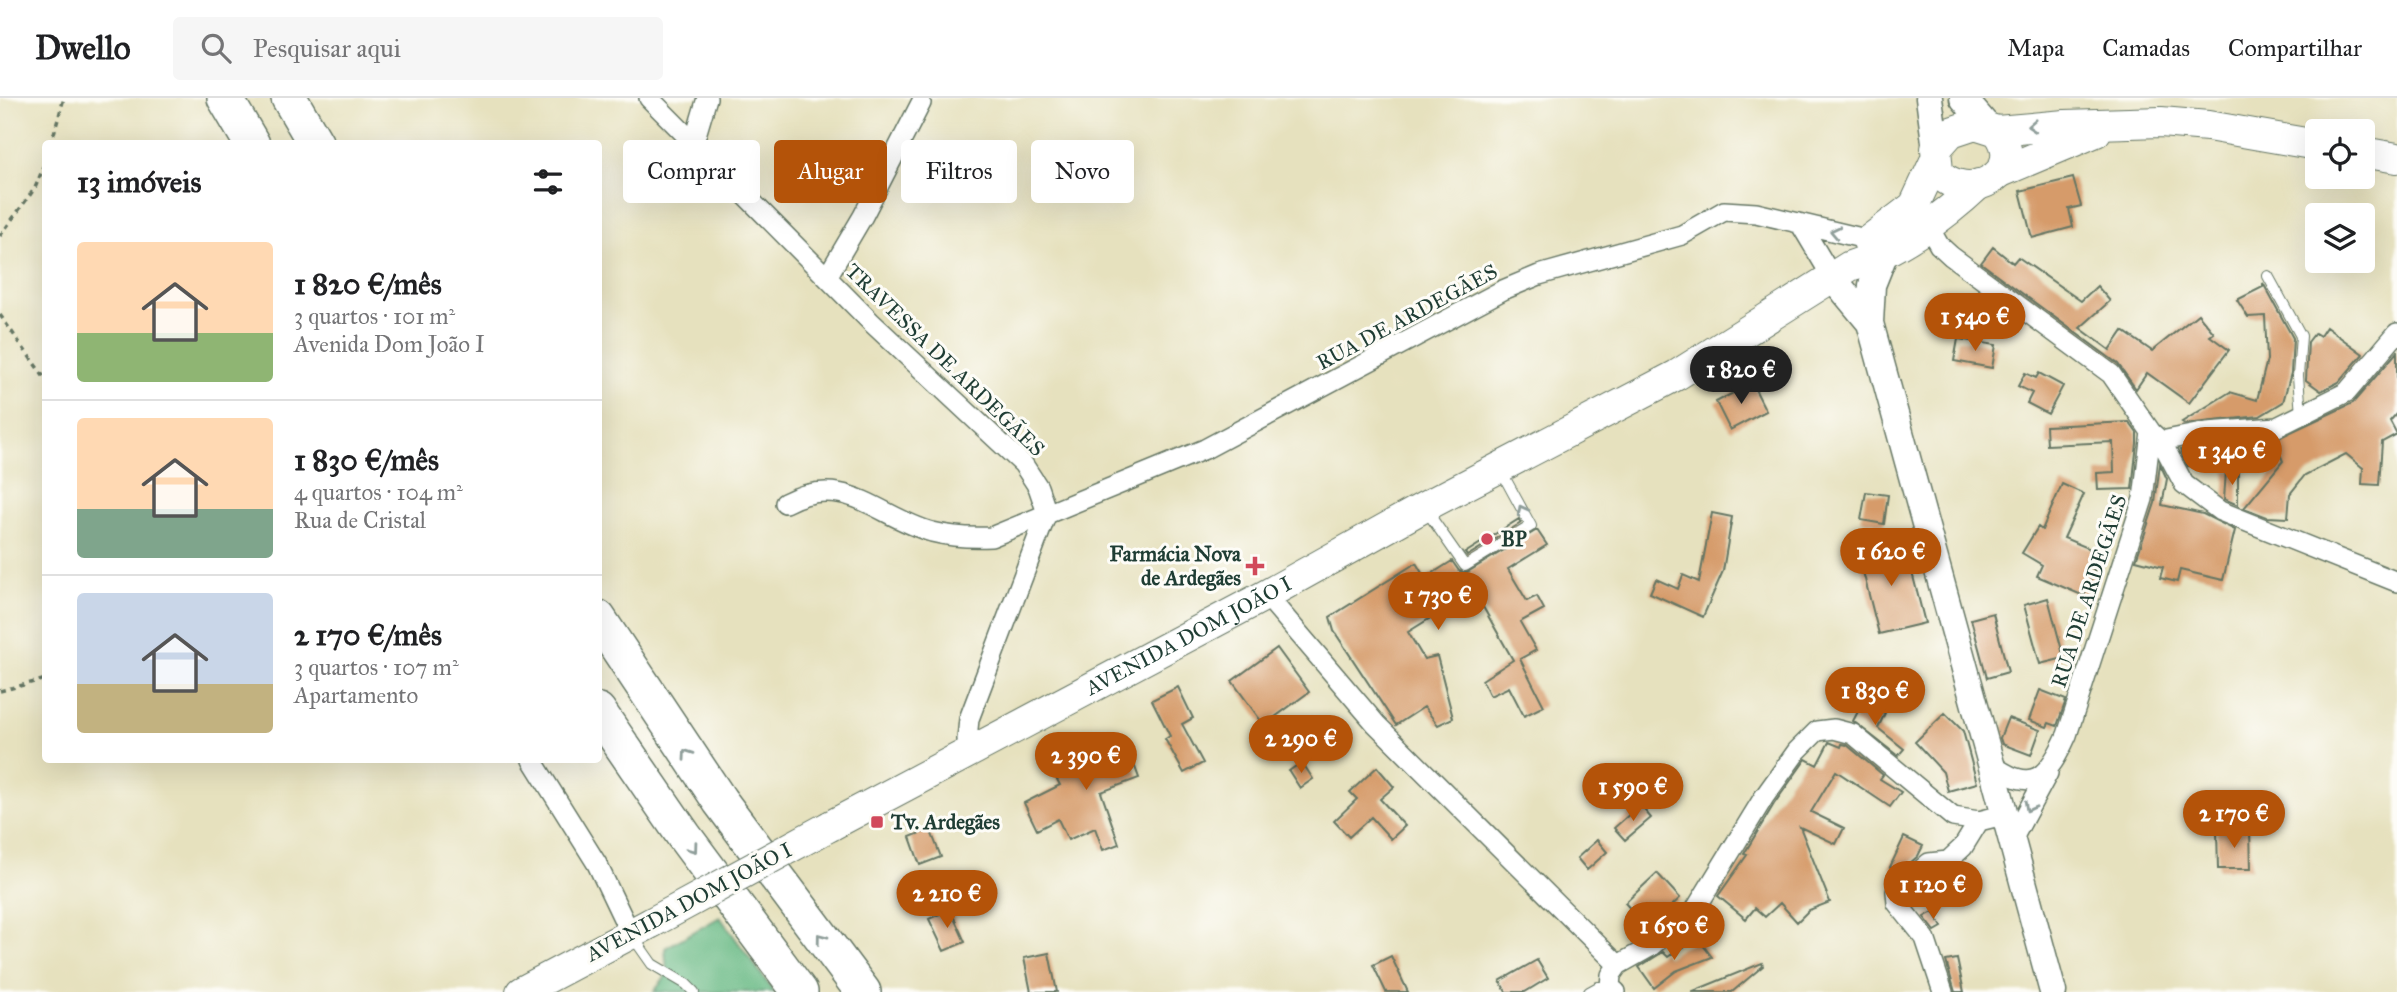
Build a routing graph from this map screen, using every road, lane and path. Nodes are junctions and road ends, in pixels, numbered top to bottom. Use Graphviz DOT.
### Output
graph roads {
  1 [pos="64,98"];
  2 [pos="225,98"];
  3 [pos="289,98"];
  4 [pos="649,98"];
  5 [pos="707,98"];
  6 [pos="1929,98"];
  7 [pos="1963,98"];
  8 [pos="922,103"];
  9 [pos="2116,124"];
  10 [pos="1992,128"];
  11 [pos="52,140"];
  12 [pos="250,140"];
  13 [pos="314,140"];
  14 [pos="692,140"];
  15 [pos="695,140"];
  16 [pos="2305,143"];
  17 [pos="2375,154"];
  18 [pos="1936,155"];
  19 [pos="2397,158"];
  20 [pos="42,171"];
  21 [pos="1990,178"];
  22 [pos="754,203"];
  23 [pos="1927,224"];
  24 [pos="1801,225"];
  25 [pos="0,236"];
  26 [pos="1878,245"];
  27 [pos="1841,271"];
  28 [pos="2268,276"];
  29 [pos="827,277"];
  30 [pos="0,315"];
  31 [pos="1870,323"];
  32 [pos="2397,333"];
  33 [pos="42,374"];
  34 [pos="2301,415"];
  35 [pos="2156,437"];
  36 [pos="1500,468"];
  37 [pos="785,503"];
  38 [pos="1424,507"];
  39 [pos="1046,513"];
  40 [pos="2397,582"];
  41 [pos="1266,595"];
  42 [pos="602,625"];
  43 [pos="42,680"];
  44 [pos="0,691"];
  45 [pos="602,717"];
  46 [pos="971,751"];
  47 [pos="534,763"];
  48 [pos="1990,763"];
  49 [pos="2042,776"];
  50 [pos="1991,818"];
  51 [pos="2011,842"];
  52 [pos="642,928"];
  53 [pos="1618,965"];
  54 [pos="1613,989"];
  55 [pos="521,992"];
  56 [pos="694,992"];
  57 [pos="800,992"];
  58 [pos="863,992"];
  59 [pos="1589,992"];
  60 [pos="1943,992"];
  61 [pos="2053,992"];
  1 -- 11 [label="path"];
  2 -- 12 [label="highway"];
  3 -- 13 [label="highway"];
  4 -- 14 [label="street, TRAVESSA DE ARDEGÃES"];
  5 -- 15 [label="street"];
  6 -- 18 [label="street"];
  7 -- 10 [label="street"];
  8 -- 29 [label="street"];
  9 -- 10 [label="main road, one-way"];
  9 -- 16 [label="main road"];
  9 -- 21 [label="main road"];
  10 -- 18 [label="main road"];
  10 -- 21 [label="main road"];
  17 -- 19 [label="main road"];
  18 -- 21 [label="main road"];
  18 -- 26 [label="main road, AVENIDA DOM JOÃO I"];
  20 -- 25 [label="path"];
  21 -- 23 [label="main road, AVENIDA DOM JOÃO I"];
  22 -- 29 [label="street, TRAVESSA DE ARDEGÃES"];
  23 -- 26 [label="main road, AVENIDA DOM JOÃO I"];
  23 -- 35 [label="street"];
  26 -- 24 [label="street, RUA DE ARDEGÃES, one-way"];
  24 -- 27 [label="street"];
  24 -- 39 [label="street, RUA DE ARDEGÃES"];
  26 -- 27 [label="main road, AVENIDA DOM JOÃO I"];
  26 -- 31 [label="street"];
  27 -- 31 [label="street"];
  27 -- 36 [label="main road, AVENIDA DOM JOÃO I"];
  28 -- 34 [label="lane"];
  29 -- 39 [label="street, TRAVESSA DE ARDEGÃES"];
  30 -- 33 [label="path"];
  31 -- 48 [label="street"];
  32 -- 34 [label="street"];
  34 -- 35 [label="street"];
  35 -- 40 [label="street"];
  35 -- 49 [label="street, RUA DE ARDEGÃES"];
  36 -- 38 [label="main road, AVENIDA DOM JOÃO I"];
  38 -- 36 [label="lane, one-way"];
  37 -- 39 [label="street, RUA DE ARDEGÃES"];
  38 -- 41 [label="main road, AVENIDA DOM JOÃO I"];
  39 -- 46 [label="street"];
  41 -- 46 [label="main road, AVENIDA DOM JOÃO I"];
  41 -- 53 [label="street"];
  58 -- 42 [label="highway, one-way"];
  43 -- 44 [label="path"];
  45 -- 57 [label="highway, one-way"];
  46 -- 52 [label="main road, AVENIDA DOM JOÃO I, bridge"];
  47 -- 52 [label="street"];
  48 -- 49 [label="street"];
  48 -- 50 [label="street"];
  49 -- 51 [label="street, RUA DE ARDEGÃES, one-way"];
  50 -- 51 [label="street"];
  50 -- 53 [label="street"];
  50 -- 60 [label="street"];
  51 -- 61 [label="street"];
  52 -- 55 [label="main road, AVENIDA DOM JOÃO I"];
  52 -- 56 [label="lane"];
  53 -- 54 [label="street"];
  54 -- 59 [label="lane"];
}
